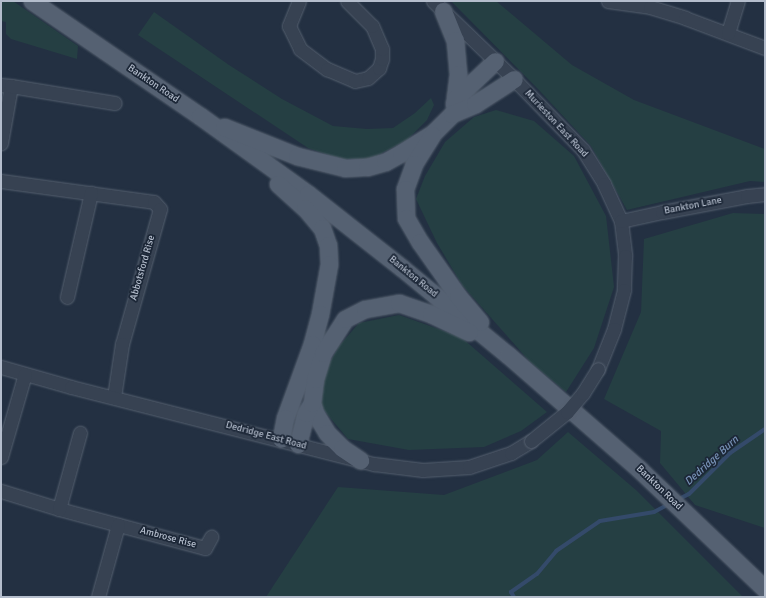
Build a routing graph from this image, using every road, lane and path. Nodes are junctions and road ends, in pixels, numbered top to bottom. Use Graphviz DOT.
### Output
graph roads {
  1 [pos="32,1"];
  2 [pos="299,1"];
  3 [pos="347,1"];
  4 [pos="608,1"];
  5 [pos="738,1"];
  6 [pos="438,6"];
  7 [pos="728,33"];
  8 [pos="765,48"];
  9 [pos="495,61"];
  10 [pos="514,79"];
  11 [pos="6,86"];
  12 [pos="115,102"];
  13 [pos="453,106"];
  14 [pos="200,116"];
  15 [pos="433,133"];
  16 [pos="224,135"];
  17 [pos="1,143"];
  18 [pos="1,180"];
  19 [pos="91,193"];
  20 [pos="765,194"];
  21 [pos="621,221"];
  22 [pos="67,297"];
  23 [pos="490,341"];
  24 [pos="508,355"];
  25 [pos="1,368"];
  26 [pos="25,374"];
  27 [pos="114,397"];
  28 [pos="312,403"];
  29 [pos="80,433"];
  30 [pos="281,439"];
  31 [pos="531,441"];
  32 [pos="298,444"];
  33 [pos="1,457"];
  34 [pos="360,460"];
  35 [pos="1,491"];
  36 [pos="60,509"];
  37 [pos="118,525"];
  38 [pos="211,537"];
  39 [pos="765,589"];
  40 [pos="98,597"];
  1 -- 14 [label="main road, Bankton Road"];
  2 -- 3 [label="street"];
  4 -- 7 [label="street"];
  5 -- 7 [label="street"];
  6 -- 9 [label="street, Murieston East Road"];
  6 -- 13 [label="main road"];
  7 -- 8 [label="street"];
  9 -- 10 [label="street, Murieston East Road"];
  9 -- 13 [label="main road"];
  10 -- 13 [label="main road"];
  10 -- 21 [label="street, Murieston East Road"];
  11 -- 12 [label="street"];
  11 -- 17 [label="street"];
  13 -- 15 [label="main road"];
  14 -- 15 [label="main road"];
  14 -- 16 [label="main road, Bankton Road"];
  15 -- 24 [label="main road"];
  16 -- 23 [label="main road, Bankton Road"];
  16 -- 30 [label="main road"];
  18 -- 19 [label="street, Abbotsford Rise"];
  19 -- 22 [label="street"];
  19 -- 27 [label="street, Abbotsford Rise"];
  20 -- 21 [label="street, Bankton Lane"];
  21 -- 31 [label="street, Murieston East Road, bridge"];
  23 -- 24 [label="main road, Bankton Road"];
  23 -- 28 [label="main road"];
  24 -- 39 [label="main road, Bankton Road"];
  25 -- 26 [label="street, Dedridge East Road"];
  26 -- 27 [label="street, Dedridge East Road"];
  26 -- 33 [label="street"];
  27 -- 30 [label="street, Dedridge East Road"];
  28 -- 32 [label="main road"];
  28 -- 34 [label="main road"];
  29 -- 36 [label="street"];
  30 -- 32 [label="street, Dedridge East Road"];
  31 -- 34 [label="street, Dedridge East Road"];
  32 -- 34 [label="street, Dedridge East Road"];
  35 -- 36 [label="street, Ambrose Rise"];
  36 -- 37 [label="street, Ambrose Rise"];
  37 -- 38 [label="street, Ambrose Rise"];
  37 -- 40 [label="street"];
}
